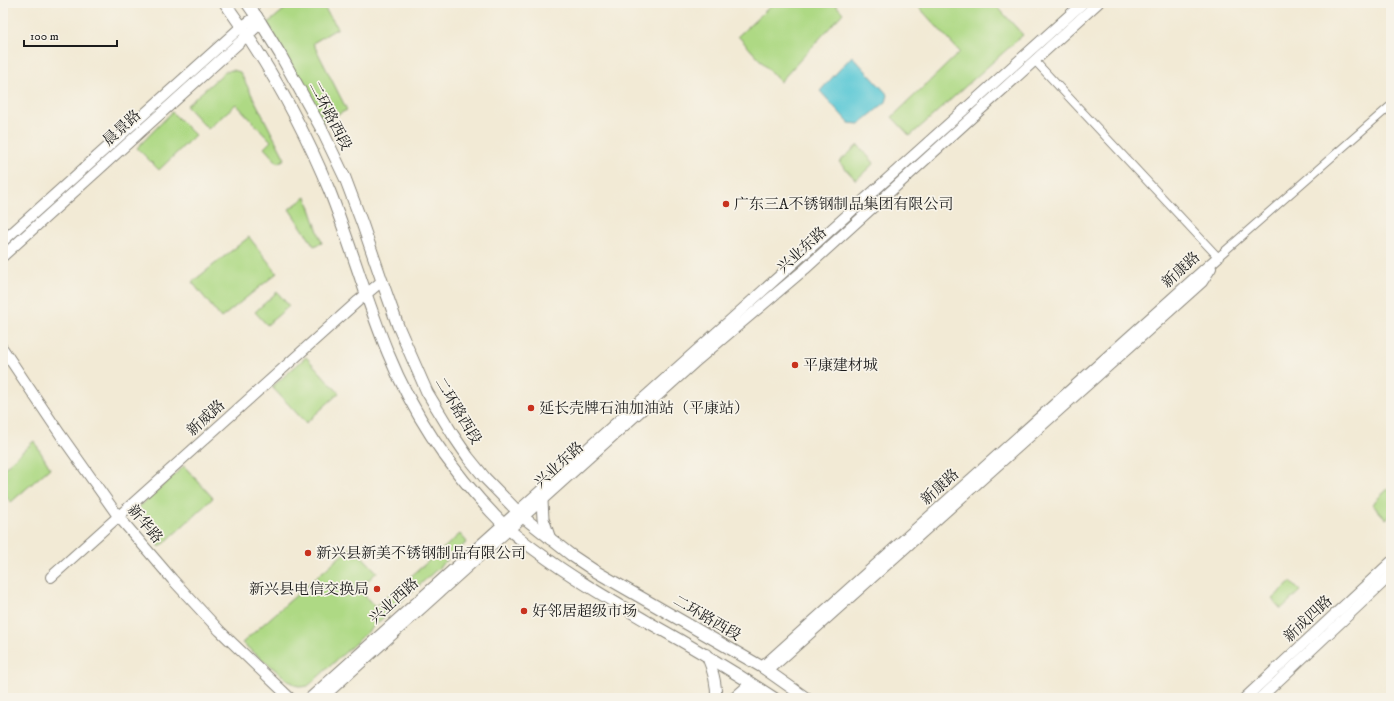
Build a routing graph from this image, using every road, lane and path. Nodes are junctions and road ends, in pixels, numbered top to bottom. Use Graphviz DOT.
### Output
graph roads {
  1 [pos="225,3"];
  2 [pos="247,3"];
  3 [pos="1083,3"];
  4 [pos="1098,3"];
  5 [pos="259,20"];
  6 [pos="244,31"];
  7 [pos="1035,61"];
  8 [pos="1389,106"];
  9 [pos="3,241"];
  10 [pos="3,256"];
  11 [pos="1218,257"];
  12 [pos="382,281"];
  13 [pos="366,294"];
  14 [pos="3,349"];
  15 [pos="542,501"];
  16 [pos="520,514"];
  17 [pos="118,516"];
  18 [pos="506,527"];
  19 [pos="551,540"];
  20 [pos="1391,562"];
  21 [pos="1391,576"];
  22 [pos="51,577"];
  23 [pos="706,654"];
  24 [pos="765,669"];
  25 [pos="755,685"];
  26 [pos="290,698"];
  27 [pos="310,698"];
  28 [pos="322,698"];
  29 [pos="716,698"];
  30 [pos="734,698"];
  31 [pos="747,698"];
  32 [pos="774,698"];
  33 [pos="806,698"];
  34 [pos="1245,698"];
  35 [pos="1260,698"];
  1 -- 6 [label="main road"];
  2 -- 5 [label="main road, 二环路西段"];
  3 -- 16 [label="street, 兴业东路"];
  4 -- 7 [label="street, 兴业东路"];
  5 -- 6 [label="street, 晨景路"];
  5 -- 12 [label="main road, 二环路西段"];
  6 -- 9 [label="street, 晨景路"];
  6 -- 10 [label="street, 晨景路"];
  6 -- 13 [label="main road"];
  7 -- 11 [label="street"];
  7 -- 15 [label="street, 兴业东路"];
  8 -- 11 [label="street"];
  11 -- 24 [label="street, 新康路"];
  12 -- 13 [label="street, 新威路"];
  12 -- 16 [label="main road, 二环路西段"];
  13 -- 17 [label="street, 新威路"];
  13 -- 18 [label="main road"];
  14 -- 17 [label="street, 新华路"];
  15 -- 16 [label="street, 兴业东路"];
  15 -- 19 [label="main road"];
  16 -- 18 [label="street, 兴业西路"];
  16 -- 19 [label="main road, 二环路西段"];
  17 -- 22 [label="street, 新威路"];
  17 -- 26 [label="street, 新华路"];
  18 -- 23 [label="main road"];
  18 -- 27 [label="street, 兴业西路"];
  18 -- 28 [label="street, 兴业西路"];
  19 -- 24 [label="main road, 二环路西段"];
  20 -- 34 [label="street, 新成四路"];
  21 -- 35 [label="street, 新成四路"];
  23 -- 25 [label="main road"];
  23 -- 29 [label="street"];
  24 -- 33 [label="main road, 二环路西段"];
  25 -- 30 [label="street"];
  25 -- 31 [label="street"];
  25 -- 32 [label="main road"];
}
